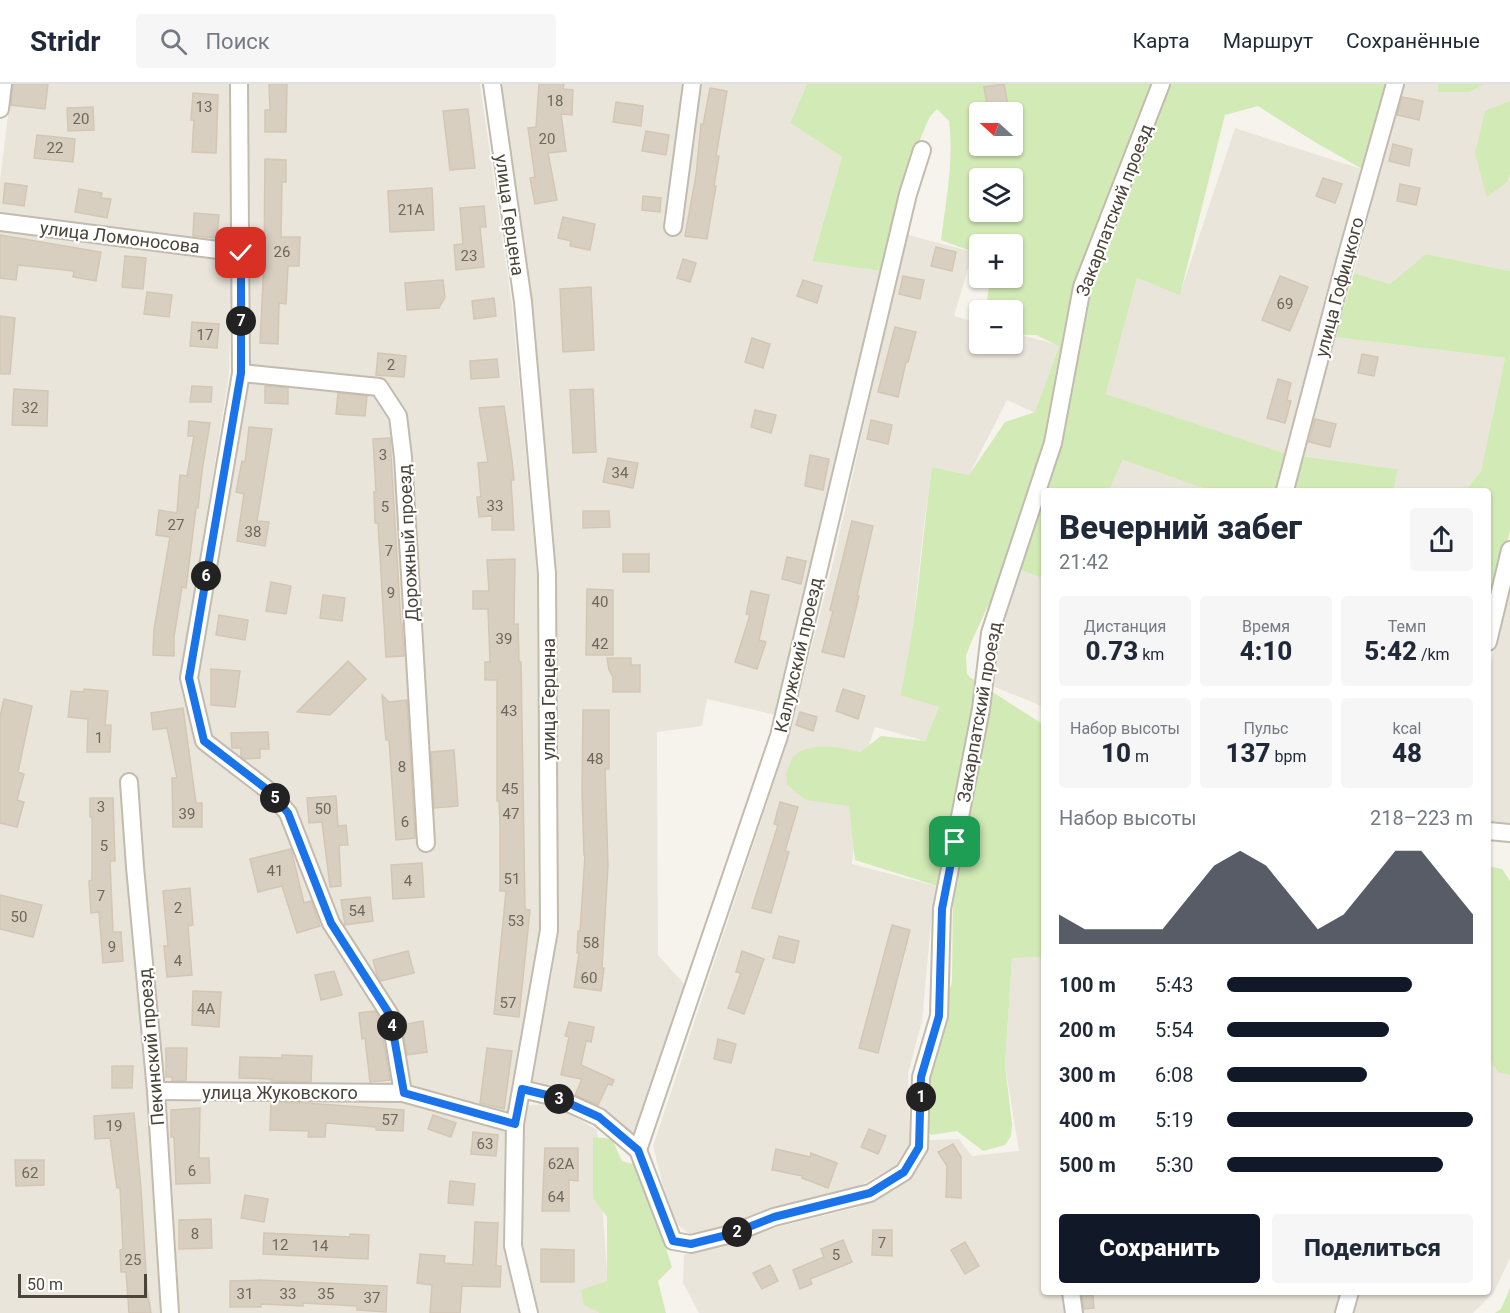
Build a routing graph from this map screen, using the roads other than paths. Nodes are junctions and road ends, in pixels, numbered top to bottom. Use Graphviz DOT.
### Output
graph roads {
  1 [pos="3,84"];
  2 [pos="238,84"];
  3 [pos="492,84"];
  4 [pos="692,84"];
  5 [pos="1161,84"];
  6 [pos="1395,84"];
  7 [pos="0,109"];
  8 [pos="922,150"];
  9 [pos="0,222"];
  10 [pos="673,227"];
  11 [pos="241,253"];
  12 [pos="241,373"];
  13 [pos="1286,488"];
  14 [pos="1510,550"];
  15 [pos="1491,629"];
  16 [pos="129,782"];
  17 [pos="1491,831"];
  18 [pos="1510,833"];
  19 [pos="426,843"];
  20 [pos="522,1089"];
  21 [pos="156,1091"];
  22 [pos="404,1093"];
  23 [pos="515,1124"];
  24 [pos="638,1150"];
  25 [pos="1071,1295"];
  26 [pos="1349,1295"];
  27 [pos="170,1313"];
  28 [pos="529,1313"];
  29 [pos="1074,1313"];
  30 [pos="1344,1313"];
  1 -- 7 [label="street"];
  2 -- 11 [label="street"];
  3 -- 20 [label="street, улица Герцена"];
  4 -- 10 [label="street"];
  5 -- 24 [label="street, Закарпатский проезд"];
  6 -- 13 [label="street, улица Гофицкого"];
  8 -- 24 [label="street, Калужский проезд"];
  9 -- 11 [label="street, улица Ломоносова"];
  11 -- 12 [label="street"];
  12 -- 19 [label="street, Дорожный проезд"];
  12 -- 22 [label="street"];
  14 -- 15 [label="street"];
  16 -- 21 [label="street, Пекинский проезд"];
  17 -- 18 [label="street"];
  20 -- 23 [label="street, улица Герцена"];
  20 -- 24 [label="street"];
  21 -- 22 [label="street, улица Жуковского"];
  21 -- 27 [label="street, Пекинский проезд"];
  22 -- 23 [label="street, улица Жуковского"];
  23 -- 28 [label="street, улица Герцена"];
  25 -- 29 [label="street"];
  26 -- 30 [label="street"];
}
